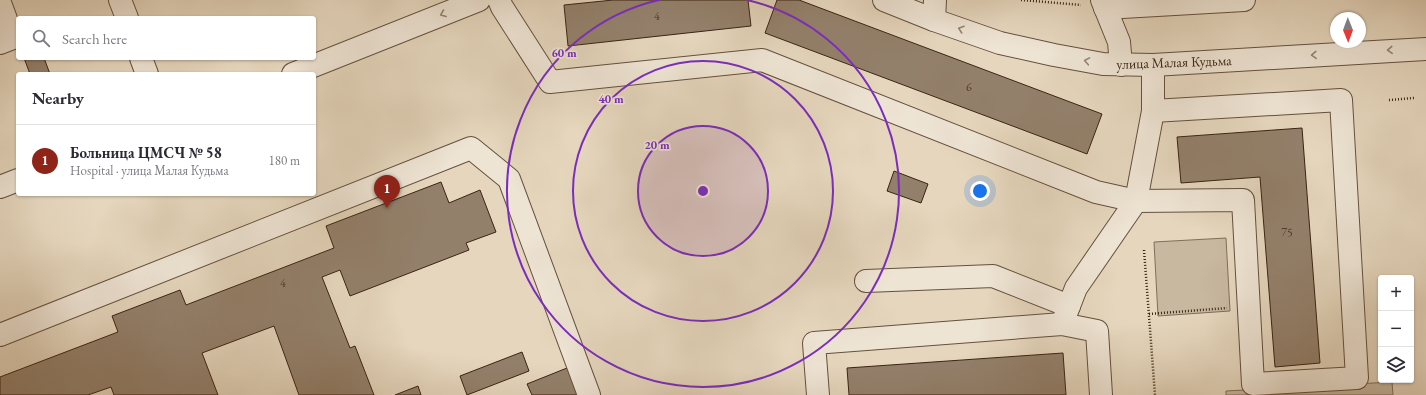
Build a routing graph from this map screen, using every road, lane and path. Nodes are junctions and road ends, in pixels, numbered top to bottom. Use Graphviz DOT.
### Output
graph roads {
  1 [pos="120,0"];
  2 [pos="498,0"];
  3 [pos="884,0"];
  4 [pos="1021,0"];
  5 [pos="1244,0"];
  6 [pos="475,1"];
  7 [pos="0,2"];
  8 [pos="1104,4"];
  9 [pos="935,10"];
  10 [pos="126,16"];
  11 [pos="0,43"];
  12 [pos="1426,49"];
  13 [pos="142,60"];
  14 [pos="1121,65"];
  15 [pos="1153,65"];
  16 [pos="146,72"];
  17 [pos="298,72"];
  18 [pos="1414,98"];
  19 [pos="1389,100"];
  20 [pos="1153,111"];
  21 [pos="16,181"];
  22 [pos="0,187"];
  23 [pos="1136,201"];
  24 [pos="1144,250"];
  25 [pos="866,281"];
  26 [pos="1249,307"];
  27 [pos="1149,314"];
  28 [pos="1066,315"];
  29 [pos="0,334"];
  30 [pos="589,395"];
  31 [pos="818,395"];
  32 [pos="1101,395"];
  33 [pos="1155,395"];
  1 -- 10 [label="street"];
  2 -- 23 [label="street"];
  3 -- 9 [label="street, улица Малая Кудьма"];
  4 -- 8 [label="path"];
  5 -- 8 [label="street"];
  6 -- 17 [label="street, one-way"];
  7 -- 11 [label="street"];
  8 -- 14 [label="street"];
  14 -- 9 [label="street, улица Малая Кудьма, one-way"];
  12 -- 15 [label="street, улица Малая Кудьма, one-way"];
  13 -- 16 [label="street"];
  14 -- 15 [label="street, улица Малая Кудьма"];
  15 -- 20 [label="street"];
  18 -- 19 [label="path"];
  20 -- 23 [label="street"];
  20 -- 26 [label="street"];
  21 -- 22 [label="street"];
  23 -- 26 [label="street"];
  23 -- 28 [label="street"];
  24 -- 27 [label="path"];
  25 -- 28 [label="street"];
  26 -- 27 [label="path"];
  27 -- 33 [label="path"];
  28 -- 31 [label="street"];
  28 -- 32 [label="street"];
  29 -- 30 [label="street"];
}
